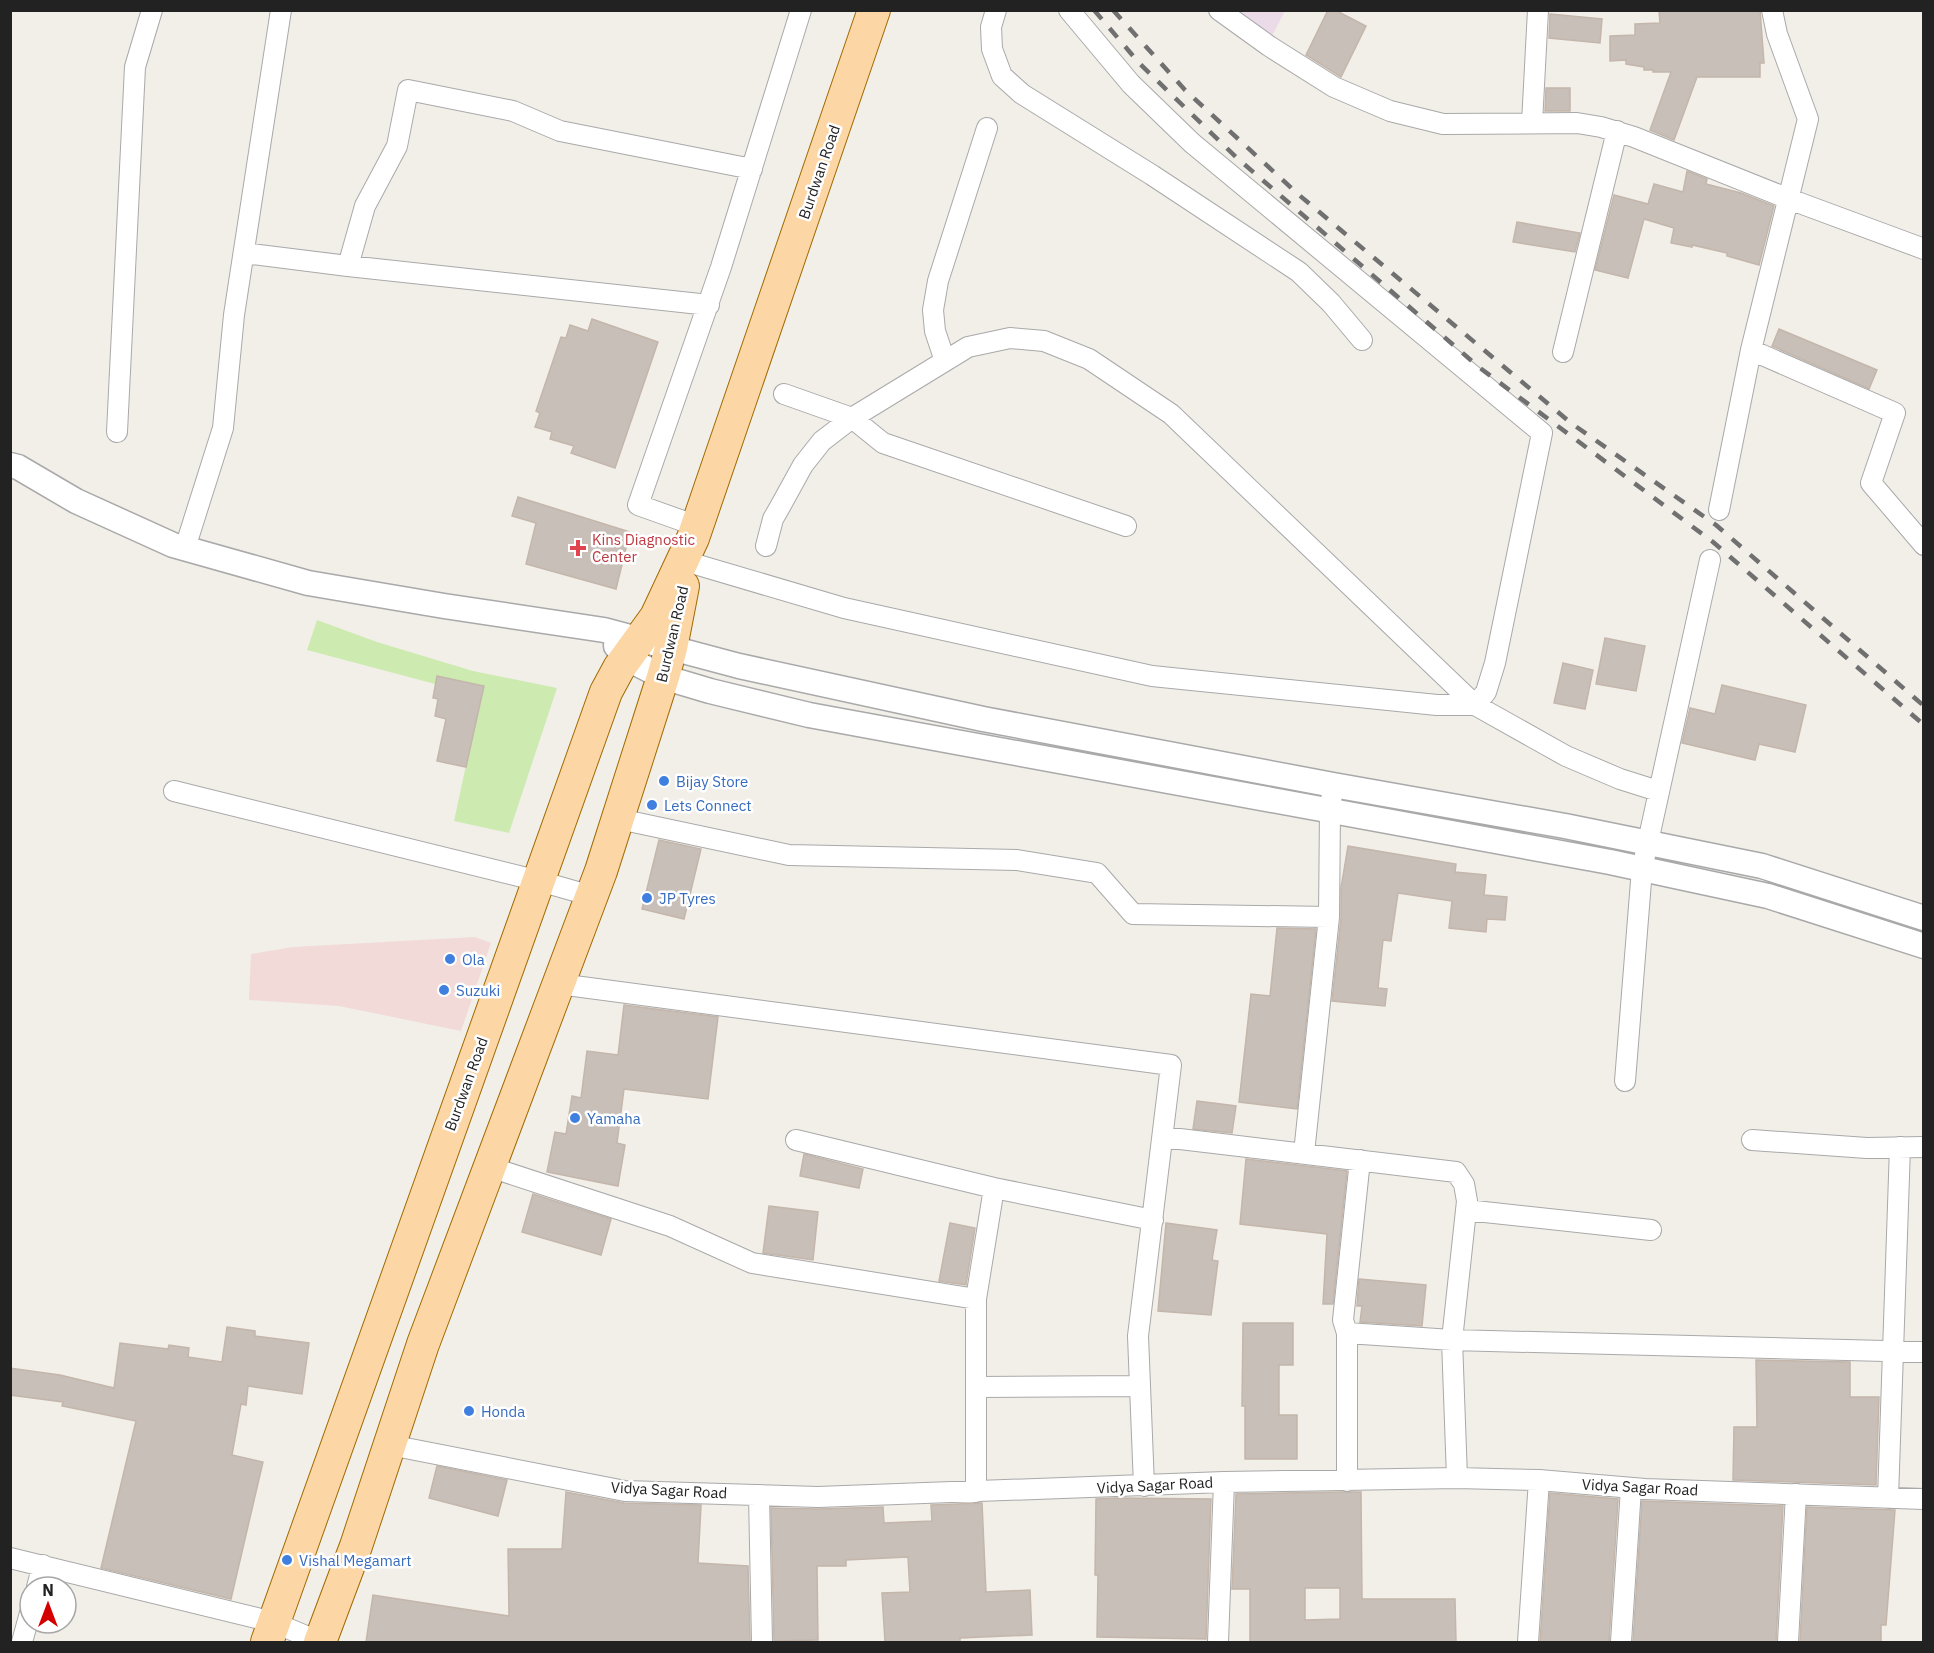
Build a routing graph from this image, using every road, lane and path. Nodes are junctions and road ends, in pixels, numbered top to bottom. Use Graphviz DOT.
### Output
graph roads {
  1 [pos="152,10"];
  2 [pos="281,10"];
  3 [pos="801,10"];
  4 [pos="874,10"];
  5 [pos="996,10"];
  6 [pos="1070,10"];
  7 [pos="1219,10"];
  8 [pos="1538,10"];
  9 [pos="1772,10"];
  10 [pos="1532,123"];
  11 [pos="987,128"];
  12 [pos="1617,131"];
  13 [pos="752,168"];
  14 [pos="1789,199"];
  15 [pos="1923,249"];
  16 [pos="243,253"];
  17 [pos="348,266"];
  18 [pos="709,305"];
  19 [pos="1362,340"];
  20 [pos="1751,350"];
  21 [pos="1563,351"];
  22 [pos="945,361"];
  23 [pos="783,394"];
  24 [pos="852,418"];
  25 [pos="117,432"];
  26 [pos="13,464"];
  27 [pos="1719,510"];
  28 [pos="1126,526"];
  29 [pos="693,542"];
  30 [pos="1923,545"];
  31 [pos="766,546"];
  32 [pos="185,548"];
  33 [pos="1710,560"];
  34 [pos="632,649"];
  35 [pos="667,663"];
  36 [pos="1475,705"];
  37 [pos="1333,785"];
  38 [pos="174,791"];
  39 [pos="1658,791"];
  40 [pos="1330,810"];
  41 [pos="619,819"];
  42 [pos="1647,843"];
  43 [pos="1642,869"];
  44 [pos="539,881"];
  45 [pos="592,896"];
  46 [pos="1329,917"];
  47 [pos="1923,918"];
  48 [pos="1923,946"];
  49 [pos="559,984"];
  50 [pos="1625,1081"];
  51 [pos="1163,1137"];
  52 [pos="796,1140"];
  53 [pos="1752,1140"];
  54 [pos="1900,1147"];
  55 [pos="1923,1147"];
  56 [pos="1304,1153"];
  57 [pos="1360,1160"];
  58 [pos="490,1167"];
  59 [pos="994,1188"];
  60 [pos="1466,1210"];
  61 [pos="1153,1220"];
  62 [pos="1651,1230"];
  63 [pos="976,1299"];
  64 [pos="1347,1333"];
  65 [pos="1452,1340"];
  66 [pos="1894,1351"];
  67 [pos="1923,1352"];
  68 [pos="1140,1386"];
  69 [pos="976,1387"];
  70 [pos="390,1445"];
  71 [pos="1457,1478"];
  72 [pos="1539,1480"];
  73 [pos="1347,1481"];
  74 [pos="1224,1482"];
  75 [pos="1144,1486"];
  76 [pos="1630,1488"];
  77 [pos="976,1492"];
  78 [pos="759,1494"];
  79 [pos="1796,1494"];
  80 [pos="1888,1497"];
  81 [pos="1923,1499"];
  82 [pos="10,1558"];
  83 [pos="43,1565"];
  84 [pos="40,1575"];
  85 [pos="270,1632"];
  86 [pos="320,1642"];
  87 [pos="762,1642"];
  88 [pos="1218,1642"];
  89 [pos="1528,1642"];
  90 [pos="1622,1642"];
  91 [pos="1788,1642"];
  1 -- 25 [label="street"];
  2 -- 16 [label="street"];
  3 -- 13 [label="street"];
  4 -- 29 [label="main road, Burdwan Road"];
  5 -- 19 [label="street"];
  6 -- 36 [label="street"];
  7 -- 10 [label="street"];
  8 -- 10 [label="street"];
  9 -- 14 [label="street"];
  10 -- 12 [label="street"];
  11 -- 22 [label="street"];
  12 -- 14 [label="street"];
  12 -- 21 [label="street"];
  13 -- 17 [label="street"];
  13 -- 18 [label="street"];
  14 -- 15 [label="street"];
  14 -- 20 [label="street"];
  16 -- 17 [label="street"];
  16 -- 32 [label="street"];
  17 -- 18 [label="street"];
  18 -- 29 [label="street"];
  20 -- 27 [label="street"];
  20 -- 30 [label="street"];
  22 -- 24 [label="street"];
  22 -- 36 [label="street"];
  23 -- 24 [label="street"];
  24 -- 28 [label="street"];
  24 -- 31 [label="street"];
  26 -- 32 [label="street"];
  29 -- 34 [label="main road, Burdwan Road"];
  29 -- 35 [label="main road, Burdwan Road"];
  29 -- 36 [label="street"];
  32 -- 34 [label="street"];
  33 -- 39 [label="street"];
  34 -- 35 [label="street"];
  34 -- 44 [label="main road, Burdwan Road"];
  35 -- 37 [label="street"];
  35 -- 40 [label="street"];
  35 -- 41 [label="main road, Burdwan Road"];
  36 -- 39 [label="street"];
  37 -- 40 [label="street"];
  37 -- 42 [label="street"];
  38 -- 44 [label="street"];
  39 -- 42 [label="street"];
  40 -- 43 [label="street"];
  40 -- 46 [label="street"];
  41 -- 45 [label="main road, Burdwan Road"];
  41 -- 46 [label="street"];
  42 -- 43 [label="street"];
  42 -- 47 [label="street"];
  43 -- 48 [label="street"];
  43 -- 50 [label="street"];
  44 -- 45 [label="street"];
  44 -- 85 [label="main road, Burdwan Road"];
  45 -- 49 [label="main road, Burdwan Road"];
  46 -- 56 [label="street"];
  49 -- 51 [label="street"];
  49 -- 58 [label="main road, Burdwan Road"];
  51 -- 56 [label="street"];
  51 -- 61 [label="street"];
  52 -- 59 [label="street"];
  53 -- 54 [label="street"];
  54 -- 55 [label="street"];
  54 -- 66 [label="street"];
  56 -- 57 [label="street"];
  57 -- 60 [label="street"];
  57 -- 64 [label="street"];
  58 -- 63 [label="street"];
  58 -- 70 [label="main road, Burdwan Road"];
  59 -- 61 [label="street"];
  59 -- 63 [label="street"];
  60 -- 62 [label="street"];
  60 -- 65 [label="street"];
  61 -- 68 [label="street"];
  63 -- 69 [label="street"];
  64 -- 65 [label="street"];
  64 -- 73 [label="street"];
  65 -- 66 [label="street"];
  65 -- 71 [label="street"];
  66 -- 67 [label="street"];
  66 -- 80 [label="street"];
  68 -- 69 [label="street"];
  68 -- 75 [label="street"];
  69 -- 77 [label="street"];
  70 -- 78 [label="street, Vidya Sagar Road"];
  70 -- 86 [label="main road, Burdwan Road"];
  71 -- 72 [label="street, Vidya Sagar Road"];
  71 -- 73 [label="street, Vidya Sagar Road"];
  72 -- 76 [label="street, Vidya Sagar Road"];
  72 -- 89 [label="street"];
  73 -- 74 [label="street, Vidya Sagar Road"];
  74 -- 75 [label="street, Vidya Sagar Road"];
  74 -- 88 [label="street"];
  75 -- 77 [label="street, Vidya Sagar Road"];
  76 -- 79 [label="street, Vidya Sagar Road"];
  76 -- 90 [label="street"];
  77 -- 78 [label="street, Vidya Sagar Road"];
  78 -- 87 [label="street"];
  79 -- 80 [label="street, Vidya Sagar Road"];
  79 -- 91 [label="street"];
  80 -- 81 [label="street, Vidya Sagar Road"];
  82 -- 83 [label="street"];
  83 -- 84 [label="street"];
  83 -- 85 [label="street"];
  85 -- 86 [label="street"];
}
